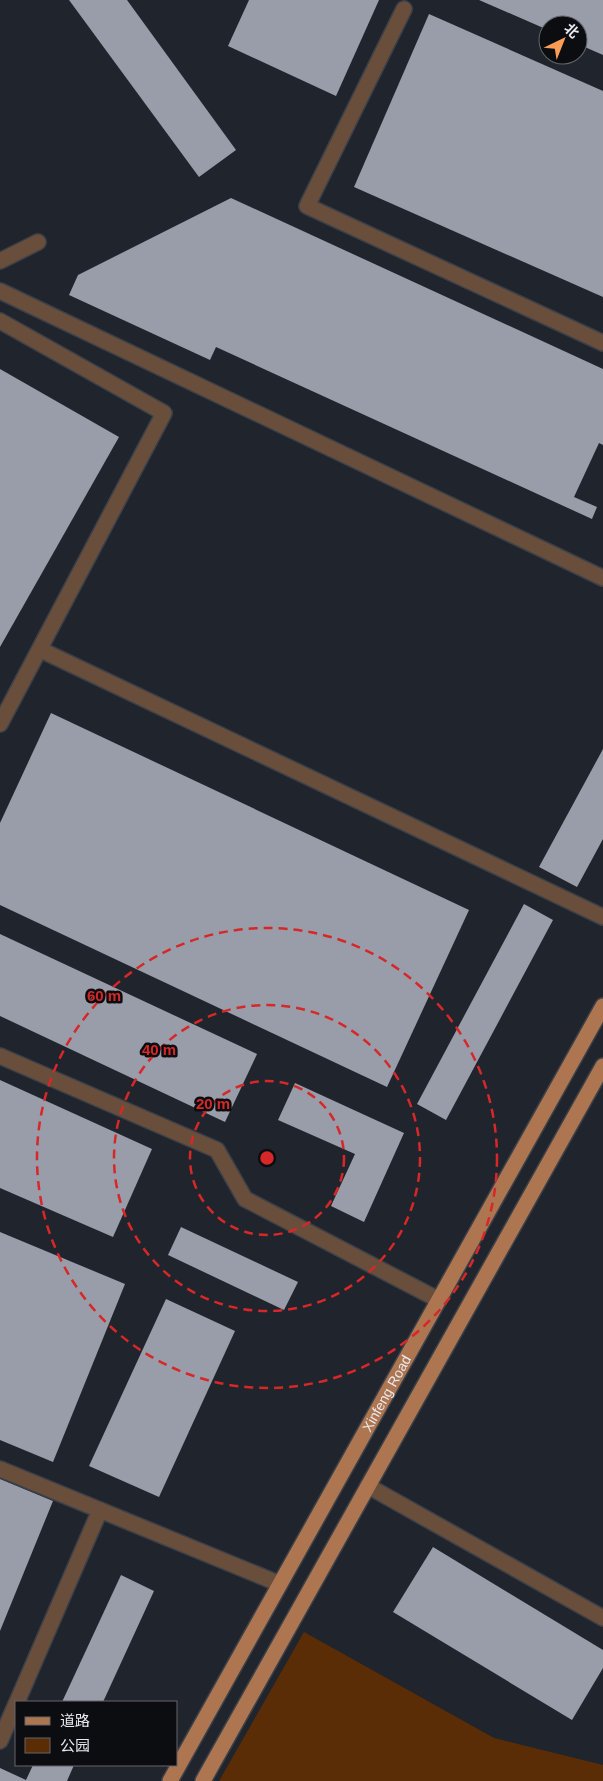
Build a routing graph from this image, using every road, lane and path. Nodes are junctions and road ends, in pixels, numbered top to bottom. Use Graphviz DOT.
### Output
graph roads {
  1 [pos="404,9"];
  2 [pos="38,242"];
  3 [pos="0,261"];
  4 [pos="0,291"];
  5 [pos="0,321"];
  6 [pos="603,343"];
  7 [pos="603,578"];
  8 [pos="41,650"];
  9 [pos="0,724"];
  10 [pos="603,917"];
  11 [pos="603,1006"];
  12 [pos="0,1056"];
  13 [pos="603,1066"];
  14 [pos="439,1300"];
  15 [pos="0,1469"];
  16 [pos="368,1486"];
  17 [pos="100,1510"];
  18 [pos="280,1584"];
  19 [pos="603,1618"];
  20 [pos="18,1701"];
  21 [pos="15,1708"];
  22 [pos="0,1742"];
  23 [pos="170,1781"];
  24 [pos="203,1781"];
  1 -- 6 [label="lane"];
  2 -- 3 [label="lane"];
  4 -- 7 [label="lane"];
  5 -- 8 [label="lane"];
  8 -- 9 [label="lane"];
  8 -- 10 [label="lane"];
  11 -- 14 [label="main road, Xinfeng Road"];
  12 -- 14 [label="lane"];
  13 -- 16 [label="main road"];
  14 -- 18 [label="main road, Xinfeng Road"];
  15 -- 17 [label="lane"];
  16 -- 19 [label="lane"];
  16 -- 24 [label="main road"];
  17 -- 18 [label="lane"];
  17 -- 20 [label="lane"];
  18 -- 23 [label="main road, Xinfeng Road"];
  21 -- 22 [label="lane"];
}
